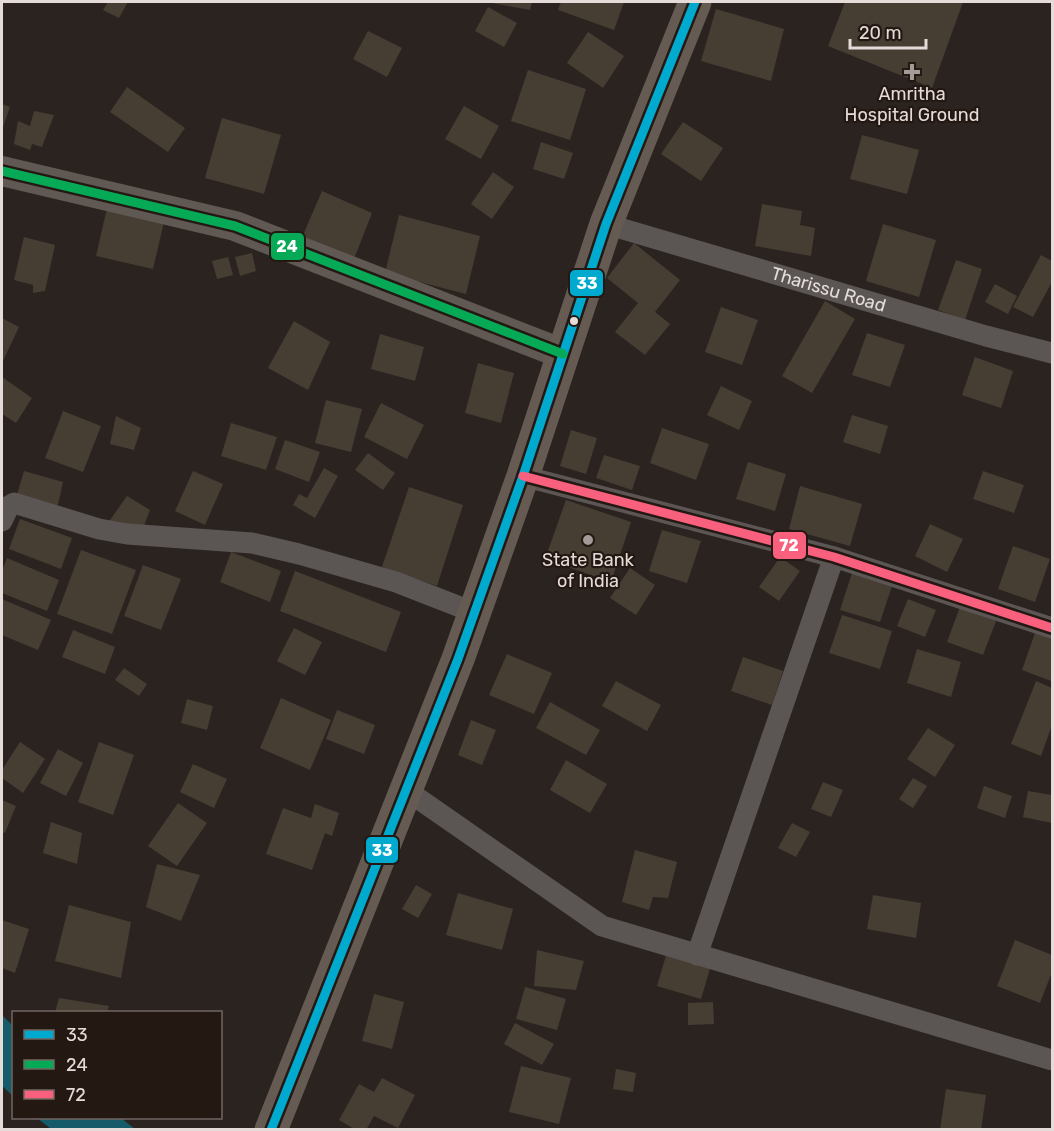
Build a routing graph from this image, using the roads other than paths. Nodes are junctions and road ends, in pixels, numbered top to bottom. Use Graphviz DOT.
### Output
graph roads {
  1 [pos="695,2"];
  2 [pos="2,171"];
  3 [pos="606,224"];
  4 [pos="1053,352"];
  5 [pos="563,354"];
  6 [pos="523,476"];
  7 [pos="2,520"];
  8 [pos="834,557"];
  9 [pos="473,612"];
  10 [pos="1053,628"];
  11 [pos="406,790"];
  12 [pos="698,955"];
  13 [pos="1053,1060"];
  14 [pos="271,1130"];
  1 -- 3 [label="main road"];
  2 -- 5 [label="street"];
  3 -- 4 [label="street, Tharissu Road"];
  3 -- 5 [label="main road"];
  5 -- 6 [label="main road"];
  6 -- 8 [label="street"];
  6 -- 9 [label="main road"];
  7 -- 9 [label="street"];
  8 -- 10 [label="street"];
  8 -- 12 [label="street"];
  9 -- 11 [label="main road"];
  11 -- 12 [label="street"];
  11 -- 14 [label="main road"];
  12 -- 13 [label="street"];
}
